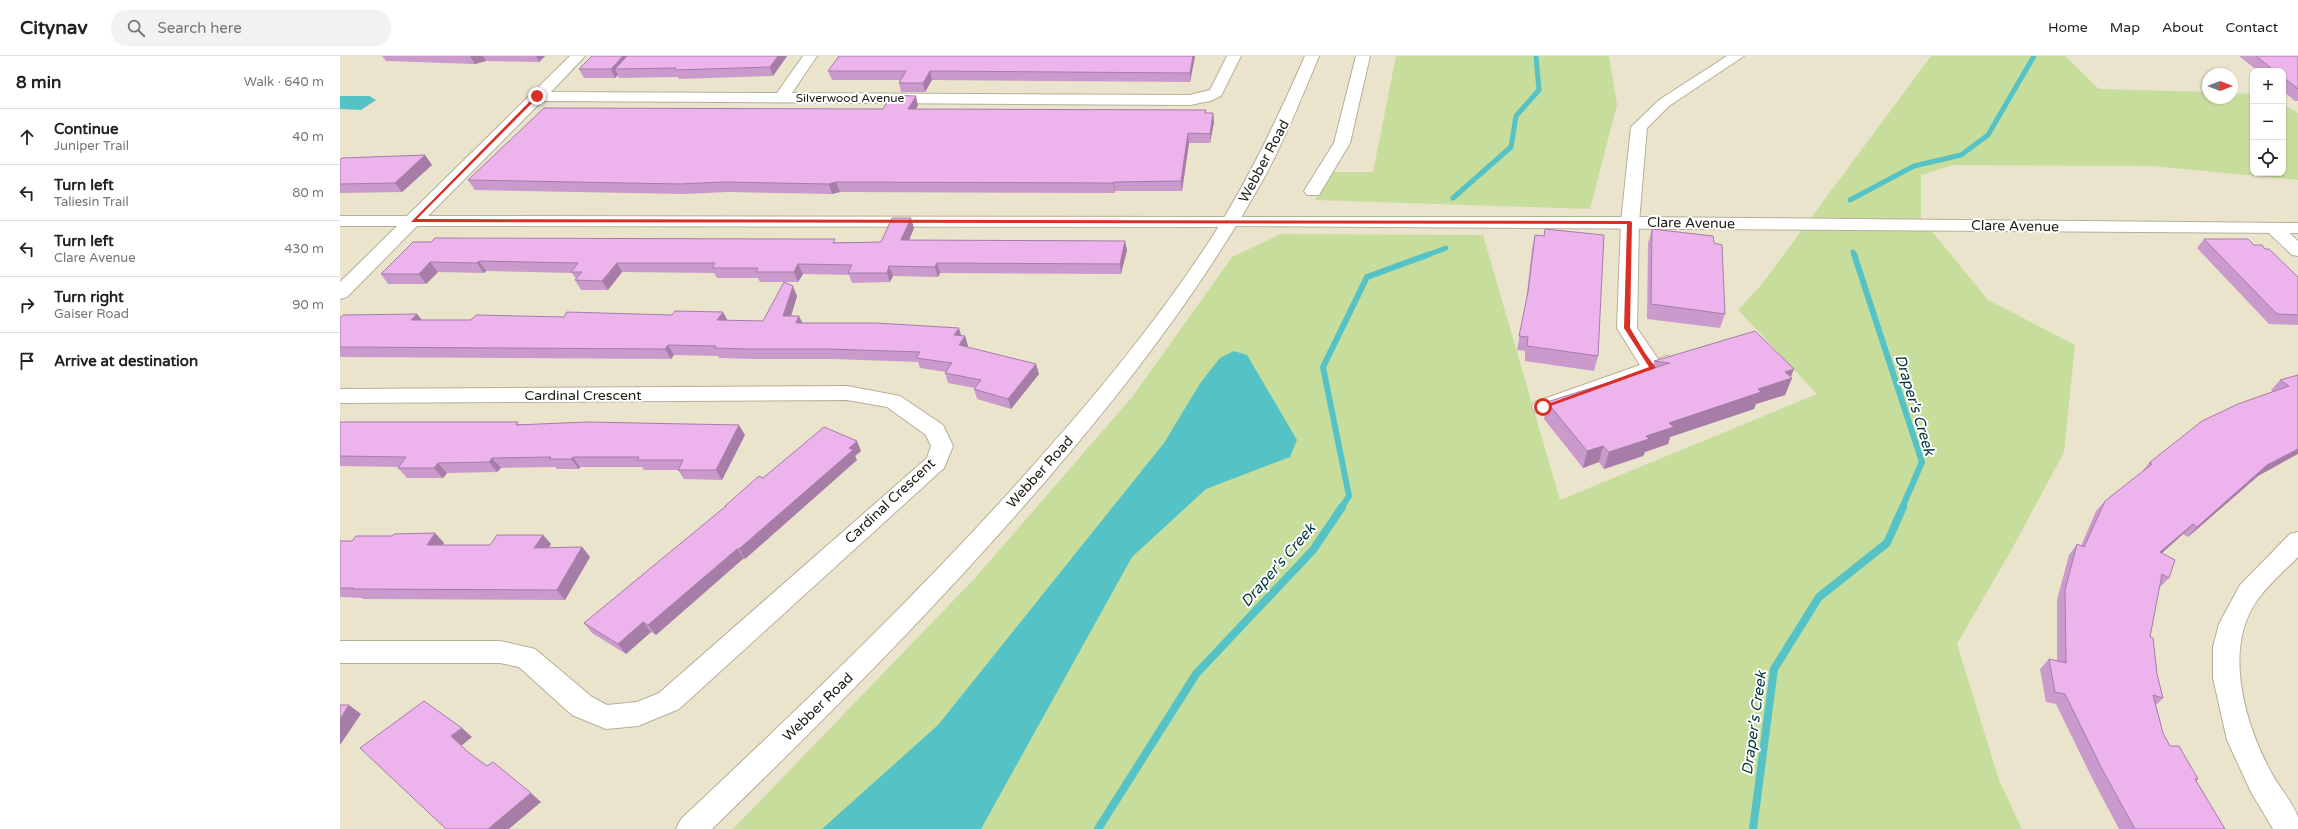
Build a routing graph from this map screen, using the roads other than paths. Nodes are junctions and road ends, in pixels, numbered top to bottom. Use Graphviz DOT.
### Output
graph roads {
  1 [pos="578,56"];
  2 [pos="810,56"];
  3 [pos="1234,56"];
  4 [pos="1312,56"];
  5 [pos="1364,56"];
  6 [pos="1737,56"];
  7 [pos="537,96"];
  8 [pos="781,98"];
  9 [pos="1313,190"];
  10 [pos="340,220"];
  11 [pos="413,221"];
  12 [pos="1230,222"];
  13 [pos="1630,222"];
  14 [pos="2298,228"];
  15 [pos="2275,229"];
  16 [pos="2298,251"];
  17 [pos="340,293"];
  18 [pos="1682,357"];
  19 [pos="1653,368"];
  20 [pos="340,396"];
  21 [pos="1543,407"];
  22 [pos="2298,541"];
  23 [pos="340,652"];
  24 [pos="691,829"];
  25 [pos="2289,829"];
  1 -- 7 [label="street"];
  2 -- 8 [label="street"];
  3 -- 8 [label="street, Silverwood Avenue"];
  4 -- 12 [label="street, Webber Road"];
  5 -- 9 [label="street"];
  6 -- 13 [label="street"];
  7 -- 8 [label="street, Silverwood Avenue"];
  7 -- 11 [label="street"];
  10 -- 11 [label="street, Clare Avenue"];
  11 -- 12 [label="street, Clare Avenue"];
  11 -- 17 [label="street"];
  12 -- 13 [label="street, Clare Avenue"];
  12 -- 24 [label="street, Webber Road"];
  13 -- 15 [label="street, Clare Avenue"];
  13 -- 19 [label="street"];
  14 -- 15 [label="street, Clare Avenue"];
  15 -- 16 [label="street"];
  18 -- 19 [label="street"];
  19 -- 21 [label="street"];
  20 -- 23 [label="street, Cardinal Crescent"];
  22 -- 25 [label="street"];
}
